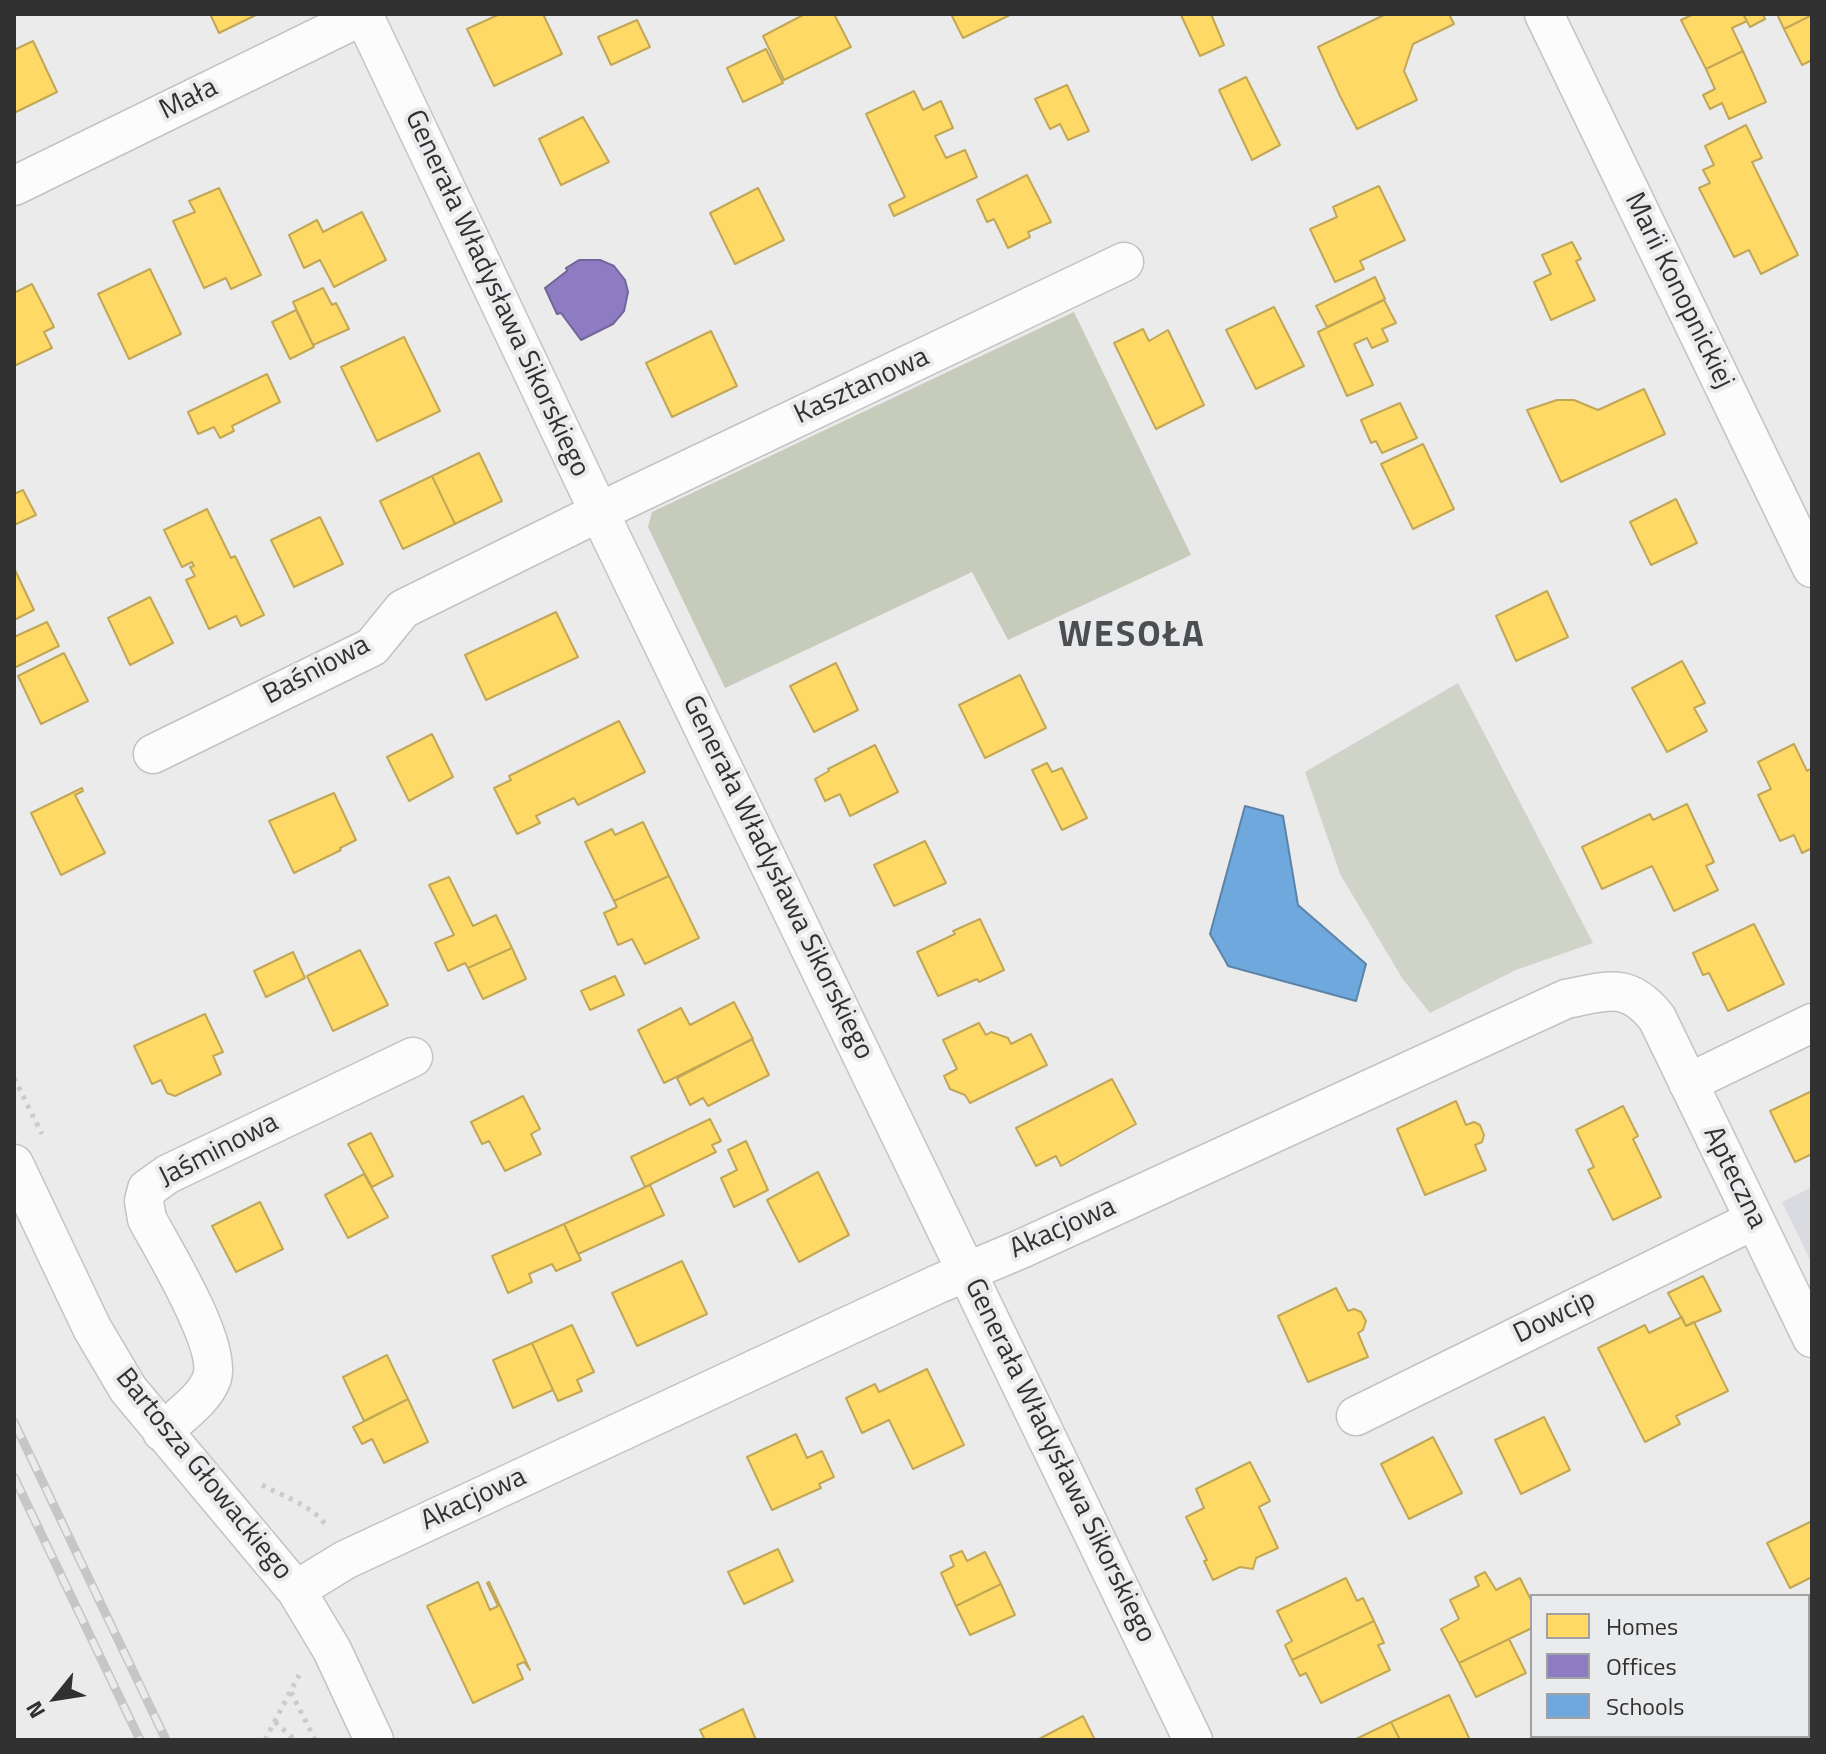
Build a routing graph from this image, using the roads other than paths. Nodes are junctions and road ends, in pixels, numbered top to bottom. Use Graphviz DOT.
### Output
graph roads {
  1 [pos="365,14"];
  2 [pos="1544,14"];
  3 [pos="14,186"];
  4 [pos="1124,262"];
  5 [pos="599,512"];
  6 [pos="1812,568"];
  7 [pos="153,754"];
  8 [pos="1657,1018"];
  9 [pos="1812,1023"];
  10 [pos="413,1057"];
  11 [pos="1688,1083"];
  12 [pos="14,1164"];
  13 [pos="1754,1220"];
  14 [pos="968,1272"];
  15 [pos="1812,1338"];
  16 [pos="1356,1416"];
  17 [pos="162,1432"];
  18 [pos="296,1590"];
  19 [pos="374,1740"];
  20 [pos="1193,1740"];
  1 -- 3 [label="street, Mała"];
  1 -- 5 [label="street, Generała Władysława Sikorskiego"];
  2 -- 6 [label="street, Marii Konopnickiej"];
  4 -- 5 [label="street, Kasztanowa"];
  5 -- 7 [label="street, Baśniowa"];
  5 -- 14 [label="street, Generała Władysława Sikorskiego"];
  8 -- 11 [label="street, Apteczna"];
  8 -- 14 [label="street, Akacjowa"];
  9 -- 11 [label="street"];
  10 -- 17 [label="street, Jaśminowa"];
  11 -- 13 [label="street, Apteczna"];
  12 -- 17 [label="street, Bartosza Głowackiego"];
  13 -- 15 [label="street, Apteczna"];
  13 -- 16 [label="street, Dowcip"];
  14 -- 18 [label="street, Akacjowa"];
  14 -- 20 [label="street, Generała Władysława Sikorskiego"];
  17 -- 18 [label="street, Bartosza Głowackiego"];
  18 -- 19 [label="street, Bartosza Głowackiego"];
}
